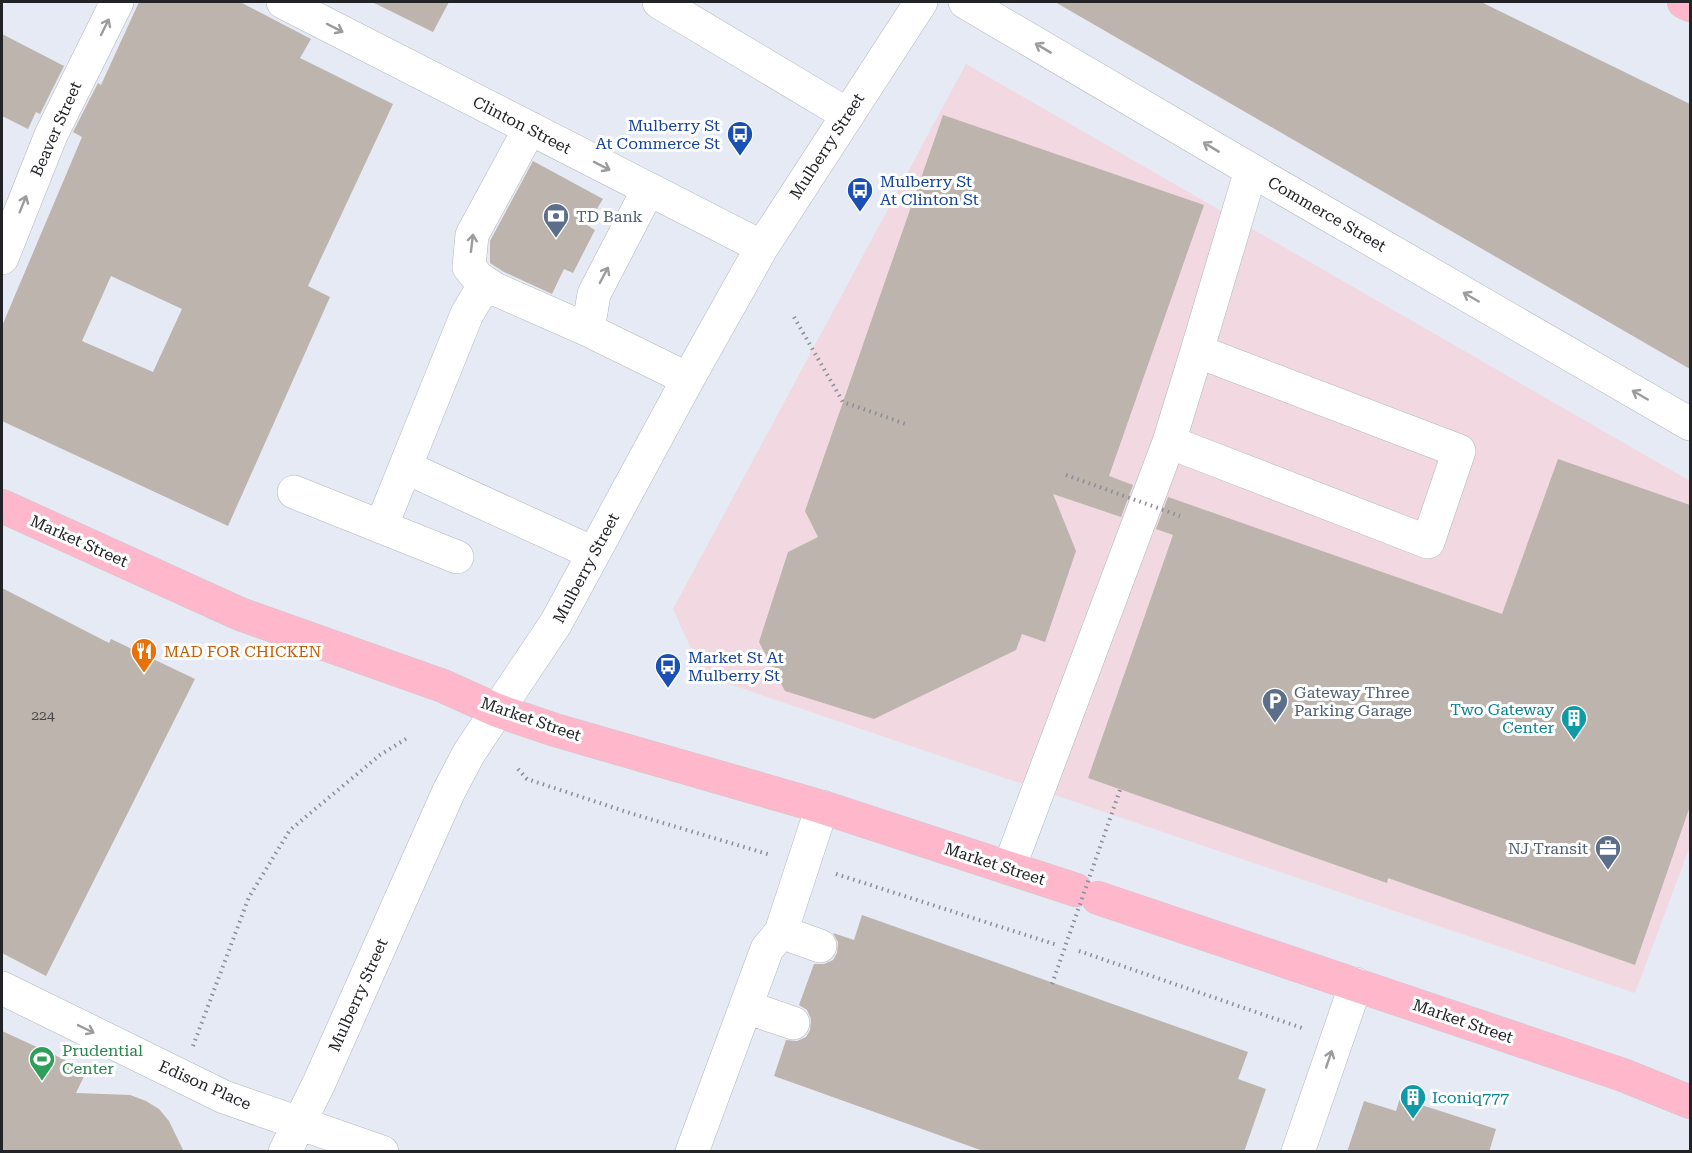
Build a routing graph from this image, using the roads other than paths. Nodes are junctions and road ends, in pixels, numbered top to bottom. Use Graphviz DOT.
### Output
graph roads {
  1 [pos="117,2"];
  2 [pos="283,2"];
  3 [pos="659,2"];
  4 [pos="921,2"];
  5 [pos="965,2"];
  6 [pos="1684,2"];
  7 [pos="1690,5"];
  8 [pos="848,115"];
  9 [pos="530,128"];
  10 [pos="1251,170"];
  11 [pos="648,190"];
  12 [pos="762,247"];
  13 [pos="2,258"];
  14 [pos="495,289"];
  15 [pos="588,330"];
  16 [pos="1197,351"];
  17 [pos="688,379"];
  18 [pos="1690,424"];
  19 [pos="1169,442"];
  20 [pos="405,467"];
  21 [pos="294,492"];
  22 [pos="2,506"];
  23 [pos="381,527"];
  24 [pos="593,553"];
  25 [pos="457,557"];
  26 [pos="496,710"];
  27 [pos="822,807"];
  28 [pos="1009,868"];
  29 [pos="781,932"];
  30 [pos="820,946"];
  31 [pos="1356,984"];
  32 [pos="2,988"];
  33 [pos="746,1007"];
  34 [pos="792,1023"];
  35 [pos="1690,1102"];
  36 [pos="299,1122"];
  37 [pos="285,1152"];
  38 [pos="382,1152"];
  39 [pos="692,1152"];
  40 [pos="1298,1152"];
  13 -- 1 [label="street, Beaver Street, one-way"];
  2 -- 9 [label="street, Clinton Street, one-way"];
  3 -- 8 [label="street"];
  4 -- 8 [label="street, Mulberry Street"];
  10 -- 5 [label="street, Commerce Street, one-way"];
  6 -- 7 [label="main road"];
  8 -- 12 [label="street, Mulberry Street"];
  9 -- 11 [label="street, Clinton Street, one-way"];
  14 -- 9 [label="street, one-way"];
  10 -- 16 [label="street"];
  18 -- 10 [label="street, Commerce Street, one-way"];
  11 -- 12 [label="street, Clinton Street"];
  15 -- 11 [label="street, one-way"];
  12 -- 17 [label="street, Mulberry Street"];
  14 -- 15 [label="street"];
  14 -- 20 [label="street"];
  15 -- 17 [label="street"];
  16 -- 19 [label="street"];
  16 -- 19 [label="street"];
  17 -- 24 [label="street, Mulberry Street"];
  19 -- 28 [label="street"];
  20 -- 23 [label="street"];
  20 -- 24 [label="street"];
  21 -- 23 [label="street"];
  22 -- 26 [label="main road, Market Street"];
  23 -- 25 [label="street"];
  24 -- 26 [label="street, Mulberry Street"];
  26 -- 27 [label="main road, Market Street"];
  26 -- 36 [label="street, Mulberry Street"];
  27 -- 28 [label="main road, Market Street"];
  27 -- 29 [label="street"];
  28 -- 31 [label="main road, Market Street"];
  29 -- 30 [label="street"];
  29 -- 33 [label="street"];
  31 -- 35 [label="main road, Market Street"];
  40 -- 31 [label="street, one-way"];
  32 -- 36 [label="street, Edison Place, one-way"];
  33 -- 34 [label="street"];
  33 -- 39 [label="street"];
  36 -- 37 [label="street, Mulberry Street"];
  36 -- 38 [label="street, Edison Place"];
}
